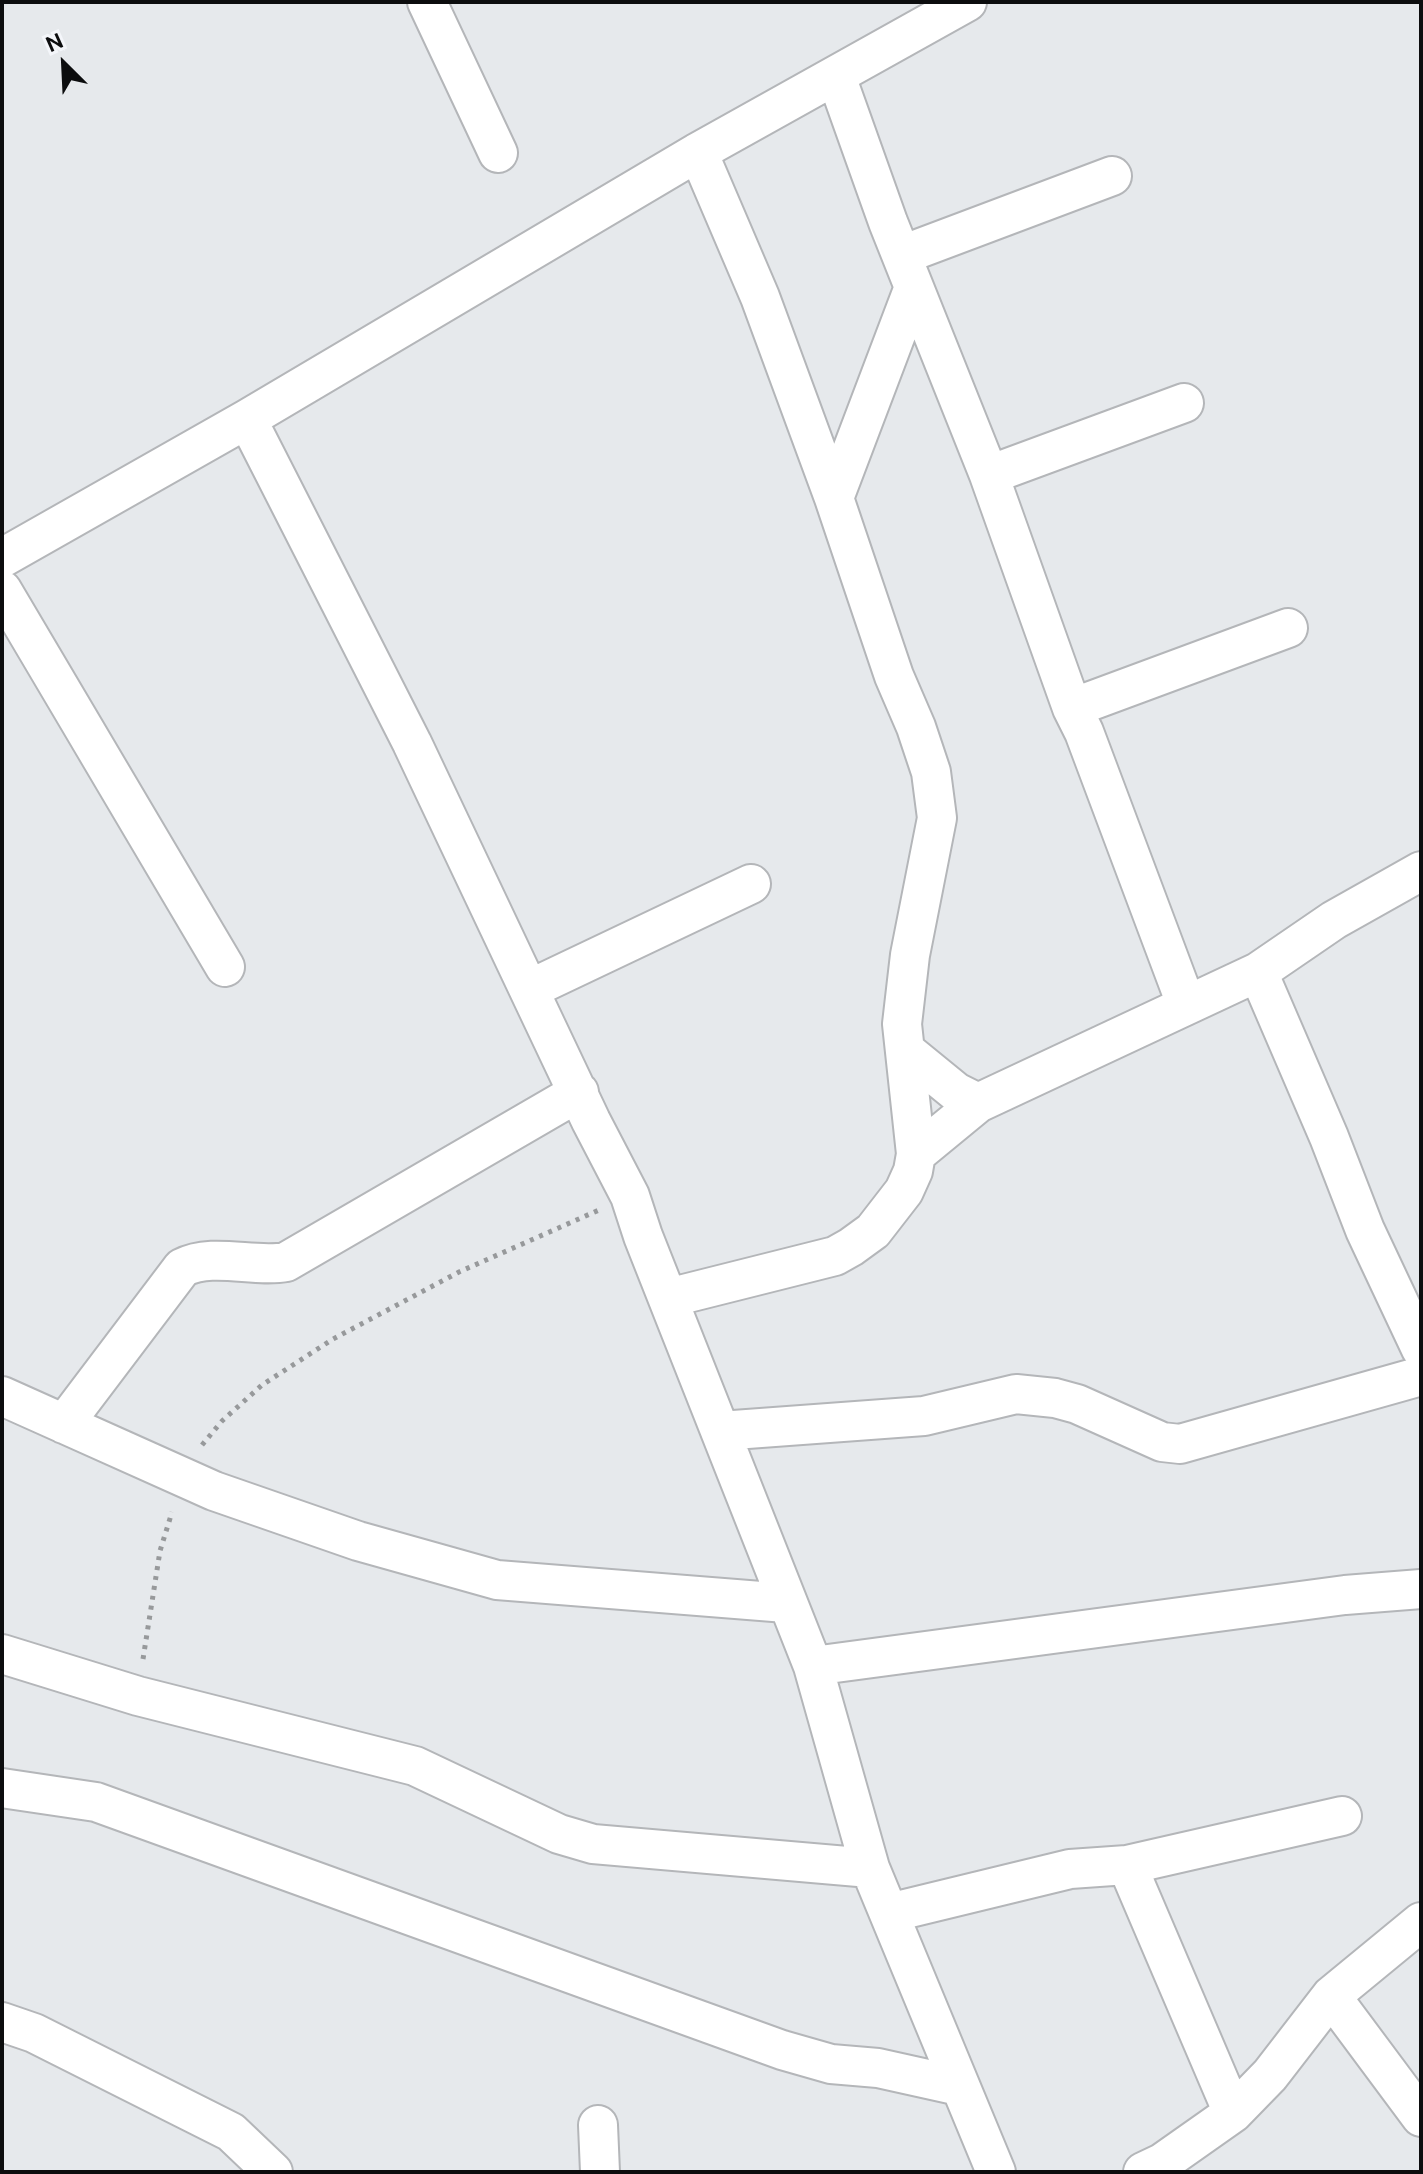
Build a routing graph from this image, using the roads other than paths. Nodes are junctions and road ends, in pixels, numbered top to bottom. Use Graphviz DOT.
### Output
graph roads {
  1 [pos="427,2"];
  2 [pos="967,2"];
  3 [pos="836,76"];
  4 [pos="698,152"];
  5 [pos="498,153"];
  6 [pos="1112,176"];
  7 [pos="908,271"];
  8 [pos="1184,403"];
  9 [pos="247,419"];
  10 [pos="989,475"];
  11 [pos="834,498"];
  12 [pos="2,558"];
  13 [pos="2,590"];
  14 [pos="1288,628"];
  15 [pos="1072,708"];
  16 [pos="1421,871"];
  17 [pos="751,884"];
  18 [pos="225,967"];
  19 [pos="1258,972"];
  20 [pos="530,989"];
  21 [pos="1186,1004"];
  22 [pos="907,1052"];
  23 [pos="579,1092"];
  24 [pos="978,1103"];
  25 [pos="916,1154"];
  26 [pos="668,1298"];
  27 [pos="1421,1349"];
  28 [pos="1421,1376"];
  29 [pos="2,1396"];
  30 [pos="64,1424"];
  31 [pos="720,1431"];
  32 [pos="1421,1589"];
  33 [pos="786,1603"];
  34 [pos="2,1654"];
  35 [pos="813,1666"];
  36 [pos="2,1788"];
  37 [pos="1342,1816"];
  38 [pos="1127,1865"];
  39 [pos="870,1868"];
  40 [pos="889,1913"];
  41 [pos="1421,1922"];
  42 [pos="1331,1996"];
  43 [pos="2,2022"];
  44 [pos="959,2086"];
  45 [pos="1233,2113"];
  46 [pos="1421,2117"];
  47 [pos="598,2125"];
  48 [pos="273,2172"];
  49 [pos="600,2172"];
  50 [pos="996,2172"];
  51 [pos="1143,2172"];
  1 -- 5 [label="street"];
  2 -- 3 [label="street"];
  3 -- 4 [label="street"];
  3 -- 7 [label="street"];
  4 -- 9 [label="street"];
  4 -- 11 [label="street"];
  6 -- 7 [label="street"];
  7 -- 10 [label="street"];
  7 -- 11 [label="street"];
  8 -- 10 [label="street"];
  9 -- 12 [label="street"];
  9 -- 20 [label="street"];
  10 -- 15 [label="street"];
  11 -- 22 [label="street"];
  13 -- 18 [label="street"];
  14 -- 15 [label="street"];
  15 -- 21 [label="street"];
  16 -- 19 [label="street"];
  17 -- 20 [label="street"];
  19 -- 21 [label="street"];
  19 -- 27 [label="street"];
  20 -- 23 [label="street"];
  21 -- 24 [label="street"];
  22 -- 24 [label="street"];
  22 -- 25 [label="street"];
  23 -- 26 [label="street"];
  23 -- 30 [label="street"];
  24 -- 25 [label="street"];
  25 -- 26 [label="street"];
  26 -- 31 [label="street"];
  28 -- 31 [label="street"];
  29 -- 30 [label="street"];
  30 -- 33 [label="street"];
  31 -- 33 [label="street"];
  32 -- 35 [label="street"];
  33 -- 35 [label="street"];
  34 -- 39 [label="street"];
  35 -- 39 [label="street"];
  36 -- 44 [label="street"];
  37 -- 38 [label="street"];
  38 -- 40 [label="street"];
  38 -- 45 [label="street"];
  39 -- 40 [label="street"];
  40 -- 44 [label="street"];
  41 -- 42 [label="street"];
  42 -- 45 [label="street"];
  42 -- 46 [label="street"];
  43 -- 48 [label="street"];
  44 -- 50 [label="street"];
  45 -- 51 [label="street"];
  47 -- 49 [label="street"];
}
